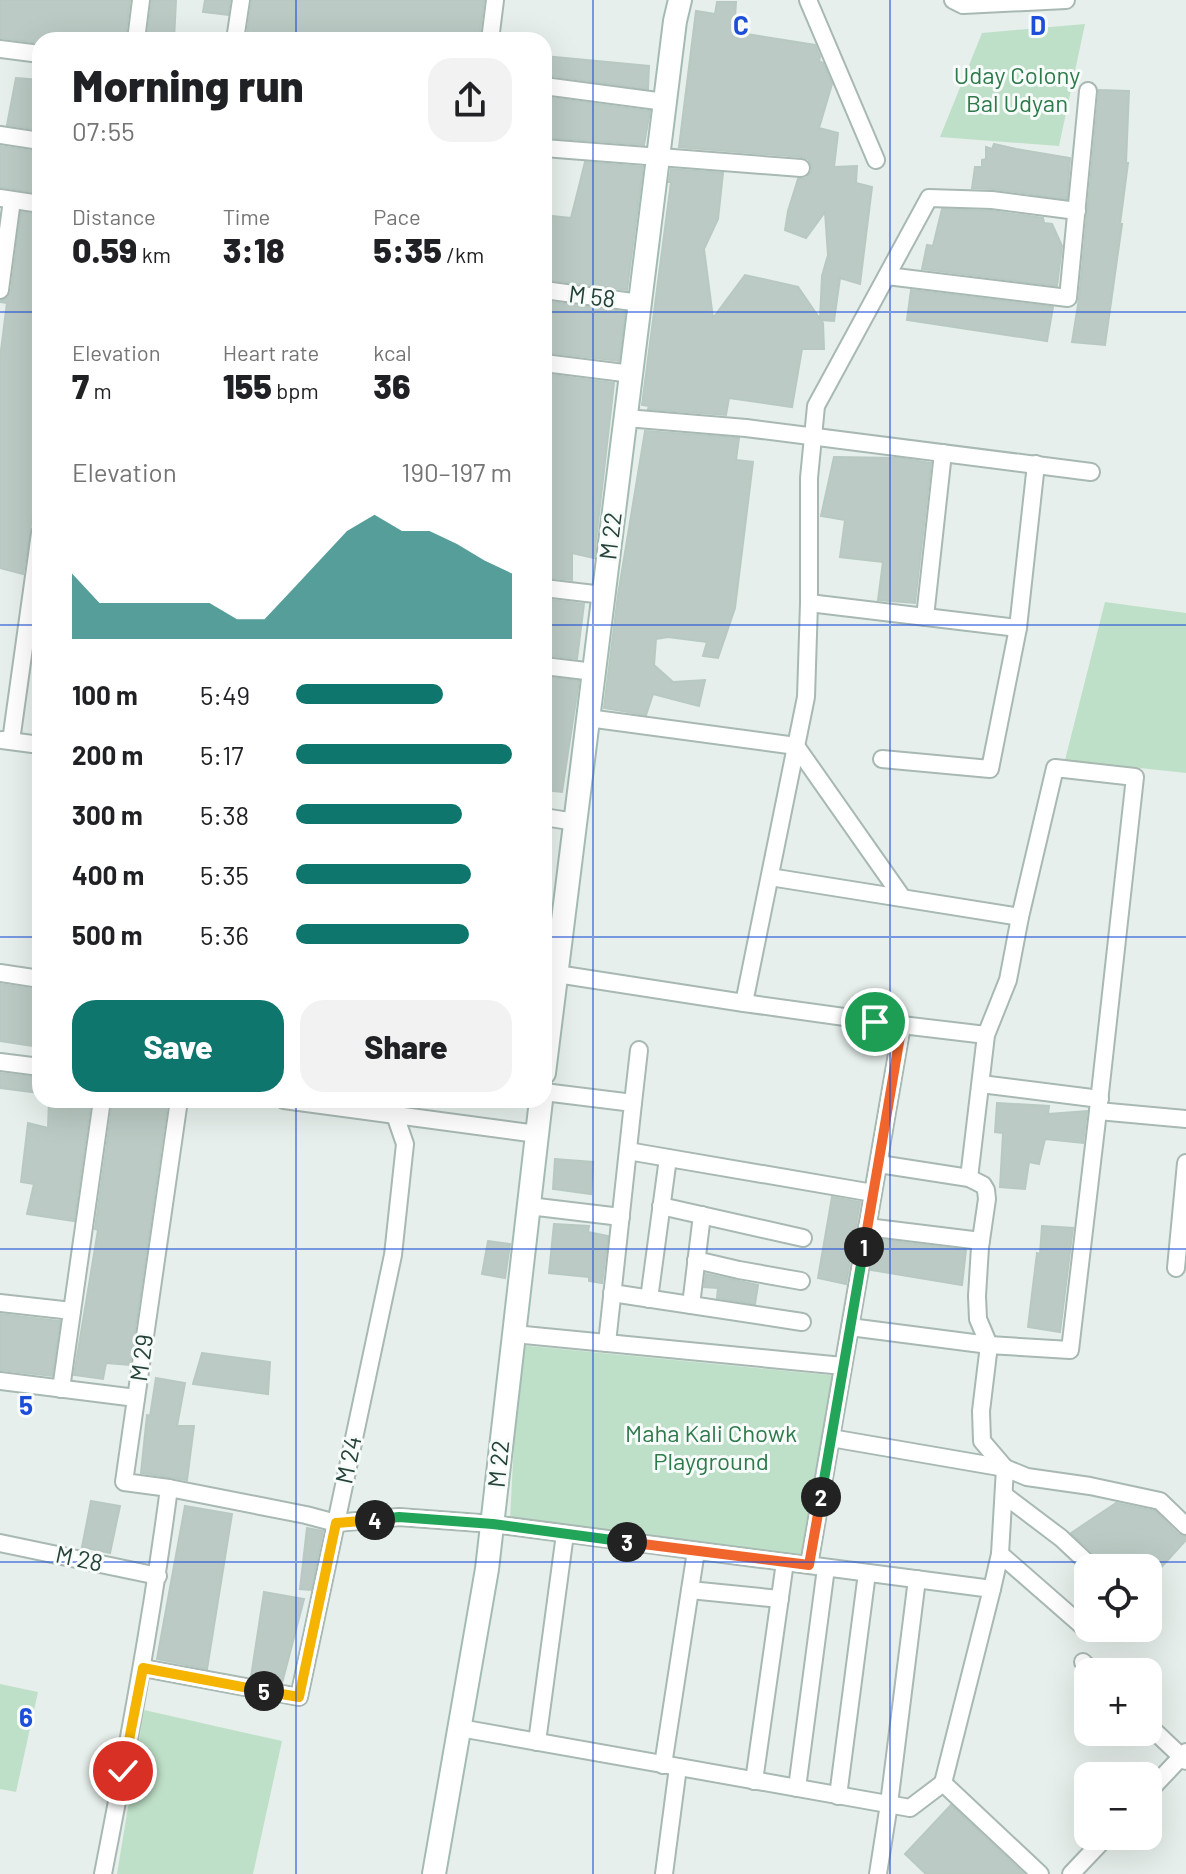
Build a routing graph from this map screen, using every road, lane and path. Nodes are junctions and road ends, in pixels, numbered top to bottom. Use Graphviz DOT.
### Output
graph roads {
  1 [pos="141,0"];
  2 [pos="241,0"];
  3 [pos="495,0"];
  4 [pos="680,0"];
  5 [pos="808,0"];
  6 [pos="953,0"];
  7 [pos="1066,0"];
  8 [pos="987,2"];
  9 [pos="137,32"];
  10 [pos="236,32"];
  11 [pos="491,32"];
  12 [pos="1,52"];
  13 [pos="32,54"];
  14 [pos="552,87"];
  15 [pos="1088,91"];
  16 [pos="665,102"];
  17 [pos="0,135"];
  18 [pos="32,140"];
  19 [pos="552,149"];
  20 [pos="658,157"];
  21 [pos="876,160"];
  22 [pos="801,168"];
  23 [pos="6,199"];
  24 [pos="32,203"];
  25 [pos="1077,211"];
  26 [pos="887,276"];
  27 [pos="0,290"];
  28 [pos="552,291"];
  29 [pos="640,303"];
  30 [pos="552,364"];
  31 [pos="632,374"];
  32 [pos="626,418"];
  33 [pos="813,437"];
  34 [pos="943,453"];
  35 [pos="1036,464"];
  36 [pos="1091,472"];
  37 [pos="552,589"];
  38 [pos="603,595"];
  39 [pos="809,603"];
  40 [pos="32,613"];
  41 [pos="925,617"];
  42 [pos="1018,628"];
  43 [pos="552,667"];
  44 [pos="594,672"];
  45 [pos="588,718"];
  46 [pos="5,740"];
  47 [pos="32,744"];
  48 [pos="796,746"];
  49 [pos="882,759"];
  50 [pos="552,818"];
  51 [pos="575,822"];
  52 [pos="770,877"];
  53 [pos="902,897"];
  54 [pos="1020,917"];
  55 [pos="552,961"];
  56 [pos="0,973"];
  57 [pos="552,973"];
  58 [pos="32,978"];
  59 [pos="744,1003"];
  60 [pos="902,1025"];
  61 [pos="986,1035"];
  62 [pos="639,1050"];
  63 [pos="0,1062"];
  64 [pos="32,1066"];
  65 [pos="981,1084"];
  66 [pos="552,1093"];
  67 [pos="633,1103"];
  68 [pos="1099,1105"];
  69 [pos="101,1108"];
  70 [pos="178,1108"];
  71 [pos="370,1108"];
  72 [pos="540,1108"];
  73 [pos="395,1115"];
  74 [pos="1186,1119"];
  75 [pos="537,1134"];
  76 [pos="628,1151"];
  77 [pos="668,1158"];
  78 [pos="1186,1163"];
  79 [pos="879,1164"];
  80 [pos="969,1178"];
  81 [pos="873,1193"];
  82 [pos="529,1206"];
  83 [pos="661,1206"];
  84 [pos="702,1215"];
  85 [pos="621,1217"];
  86 [pos="867,1227"];
  87 [pos="803,1238"];
  88 [pos="981,1241"];
  89 [pos="696,1260"];
  90 [pos="1176,1268"];
  91 [pos="801,1281"];
  92 [pos="612,1293"];
  93 [pos="649,1299"];
  94 [pos="0,1303"];
  95 [pos="691,1305"];
  96 [pos="72,1311"];
  97 [pos="802,1322"];
  98 [pos="850,1327"];
  99 [pos="514,1334"];
  100 [pos="607,1343"];
  101 [pos="989,1345"];
  102 [pos="843,1366"];
  103 [pos="0,1381"];
  104 [pos="61,1389"];
  105 [pos="136,1398"];
  106 [pos="831,1438"];
  107 [pos="1005,1468"];
  108 [pos="169,1488"];
  109 [pos="1004,1495"];
  110 [pos="336,1523"];
  111 [pos="493,1524"];
  112 [pos="1186,1526"];
  113 [pos="565,1534"];
  114 [pos="0,1543"];
  115 [pos="696,1551"];
  116 [pos="1000,1554"];
  117 [pos="1078,1554"];
  118 [pos="785,1562"];
  119 [pos="817,1566"];
  120 [pos="867,1573"];
  121 [pos="158,1576"];
  122 [pos="917,1579"];
  123 [pos="992,1589"];
  124 [pos="690,1590"];
  125 [pos="780,1599"];
  126 [pos="1074,1619"];
  127 [pos="143,1668"];
  128 [pos="460,1728"];
  129 [pos="1162,1737"];
  130 [pos="537,1742"];
  131 [pos="1184,1756"];
  132 [pos="671,1766"];
  133 [pos="1162,1778"];
  134 [pos="754,1781"];
  135 [pos="943,1783"];
  136 [pos="797,1788"];
  137 [pos="838,1796"];
  138 [pos="889,1804"];
  139 [pos="1094,1850"];
  140 [pos="103,1874"];
  141 [pos="434,1874"];
  142 [pos="664,1874"];
  143 [pos="878,1874"];
  144 [pos="1040,1874"];
  145 [pos="1071,1874"];
  1 -- 9 [label="street"];
  2 -- 10 [label="street"];
  3 -- 11 [label="street"];
  4 -- 16 [label="street, M 22"];
  5 -- 21 [label="street"];
  6 -- 8 [label="street"];
  7 -- 8 [label="street"];
  12 -- 13 [label="street"];
  14 -- 16 [label="street"];
  15 -- 25 [label="street"];
  16 -- 20 [label="street, M 22"];
  17 -- 18 [label="street"];
  19 -- 20 [label="street"];
  20 -- 22 [label="street"];
  20 -- 29 [label="street, M 22"];
  23 -- 24 [label="street"];
  23 -- 27 [label="street"];
  25 -- 26 [label="street"];
  25 -- 26 [label="street"];
  26 -- 33 [label="street"];
  28 -- 29 [label="street, M 58"];
  29 -- 31 [label="street, M 22"];
  30 -- 31 [label="street"];
  31 -- 32 [label="street, M 22"];
  32 -- 33 [label="street"];
  32 -- 38 [label="street, M 22"];
  33 -- 34 [label="street"];
  33 -- 39 [label="street"];
  34 -- 35 [label="street"];
  34 -- 41 [label="street"];
  35 -- 36 [label="street"];
  35 -- 42 [label="street"];
  37 -- 38 [label="street"];
  38 -- 44 [label="street, M 22"];
  39 -- 41 [label="street"];
  39 -- 48 [label="street"];
  40 -- 46 [label="street"];
  41 -- 42 [label="street"];
  42 -- 49 [label="street"];
  43 -- 44 [label="street"];
  44 -- 45 [label="street, M 22"];
  45 -- 48 [label="street"];
  45 -- 51 [label="street, M 22"];
  46 -- 47 [label="street"];
  48 -- 52 [label="street"];
  48 -- 53 [label="street"];
  50 -- 51 [label="street"];
  51 -- 55 [label="street, M 22"];
  52 -- 53 [label="street"];
  52 -- 59 [label="street"];
  53 -- 54 [label="street"];
  54 -- 61 [label="street"];
  54 -- 68 [label="street"];
  56 -- 58 [label="street"];
  57 -- 59 [label="street"];
  59 -- 60 [label="street"];
  60 -- 61 [label="street"];
  60 -- 79 [label="street"];
  61 -- 65 [label="street"];
  62 -- 67 [label="street"];
  63 -- 64 [label="street"];
  65 -- 68 [label="street"];
  65 -- 80 [label="street"];
  66 -- 67 [label="street"];
  67 -- 76 [label="street"];
  68 -- 74 [label="street"];
  68 -- 101 [label="street"];
  69 -- 96 [label="street"];
  70 -- 105 [label="street, M 29"];
  71 -- 73 [label="street"];
  72 -- 75 [label="street, M 22"];
  73 -- 75 [label="street"];
  73 -- 110 [label="street, M 24"];
  75 -- 82 [label="street, M 22"];
  76 -- 77 [label="street"];
  76 -- 85 [label="street"];
  77 -- 81 [label="street"];
  77 -- 83 [label="street"];
  78 -- 90 [label="street"];
  79 -- 80 [label="street"];
  79 -- 81 [label="street"];
  80 -- 88 [label="street"];
  81 -- 86 [label="street"];
  82 -- 85 [label="street"];
  82 -- 99 [label="street, M 22"];
  83 -- 84 [label="street"];
  83 -- 93 [label="street"];
  84 -- 87 [label="street"];
  84 -- 89 [label="street"];
  85 -- 92 [label="street"];
  86 -- 88 [label="street"];
  86 -- 98 [label="street"];
  88 -- 101 [label="street"];
  89 -- 91 [label="street"];
  89 -- 95 [label="street"];
  92 -- 93 [label="street"];
  92 -- 100 [label="street"];
  93 -- 95 [label="street"];
  94 -- 96 [label="street"];
  95 -- 97 [label="street"];
  96 -- 104 [label="street"];
  98 -- 101 [label="street"];
  98 -- 102 [label="street"];
  99 -- 100 [label="street"];
  99 -- 111 [label="street, M 22"];
  100 -- 102 [label="street"];
  101 -- 107 [label="street"];
  102 -- 106 [label="street"];
  103 -- 104 [label="street"];
  104 -- 105 [label="street"];
  105 -- 108 [label="street, M 29"];
  106 -- 107 [label="street"];
  106 -- 119 [label="street"];
  107 -- 109 [label="street"];
  107 -- 112 [label="street"];
  108 -- 110 [label="street"];
  108 -- 121 [label="street"];
  109 -- 116 [label="street"];
  109 -- 117 [label="street"];
  110 -- 111 [label="street"];
  110 -- 127 [label="street, M 24"];
  111 -- 113 [label="street"];
  111 -- 128 [label="street, M 22"];
  113 -- 115 [label="street"];
  113 -- 130 [label="street"];
  114 -- 121 [label="street, M 28"];
  115 -- 118 [label="street"];
  115 -- 124 [label="street"];
  116 -- 123 [label="street"];
  116 -- 126 [label="street"];
  118 -- 119 [label="street"];
  118 -- 125 [label="street"];
  119 -- 120 [label="street"];
  119 -- 136 [label="street"];
  120 -- 122 [label="street"];
  120 -- 137 [label="street"];
  121 -- 127 [label="street"];
  122 -- 123 [label="street"];
  122 -- 138 [label="street"];
  123 -- 135 [label="street"];
  124 -- 125 [label="street"];
  124 -- 132 [label="street"];
  125 -- 134 [label="street"];
  127 -- 140 [label="street"];
  128 -- 130 [label="street"];
  128 -- 141 [label="street, M 22"];
  129 -- 131 [label="street"];
  130 -- 132 [label="street"];
  131 -- 133 [label="street"];
  132 -- 134 [label="street"];
  132 -- 142 [label="street"];
  134 -- 136 [label="street"];
  135 -- 138 [label="street"];
  135 -- 144 [label="street"];
  136 -- 137 [label="street"];
  137 -- 138 [label="street"];
  138 -- 143 [label="street"];
  139 -- 145 [label="street"];
}
